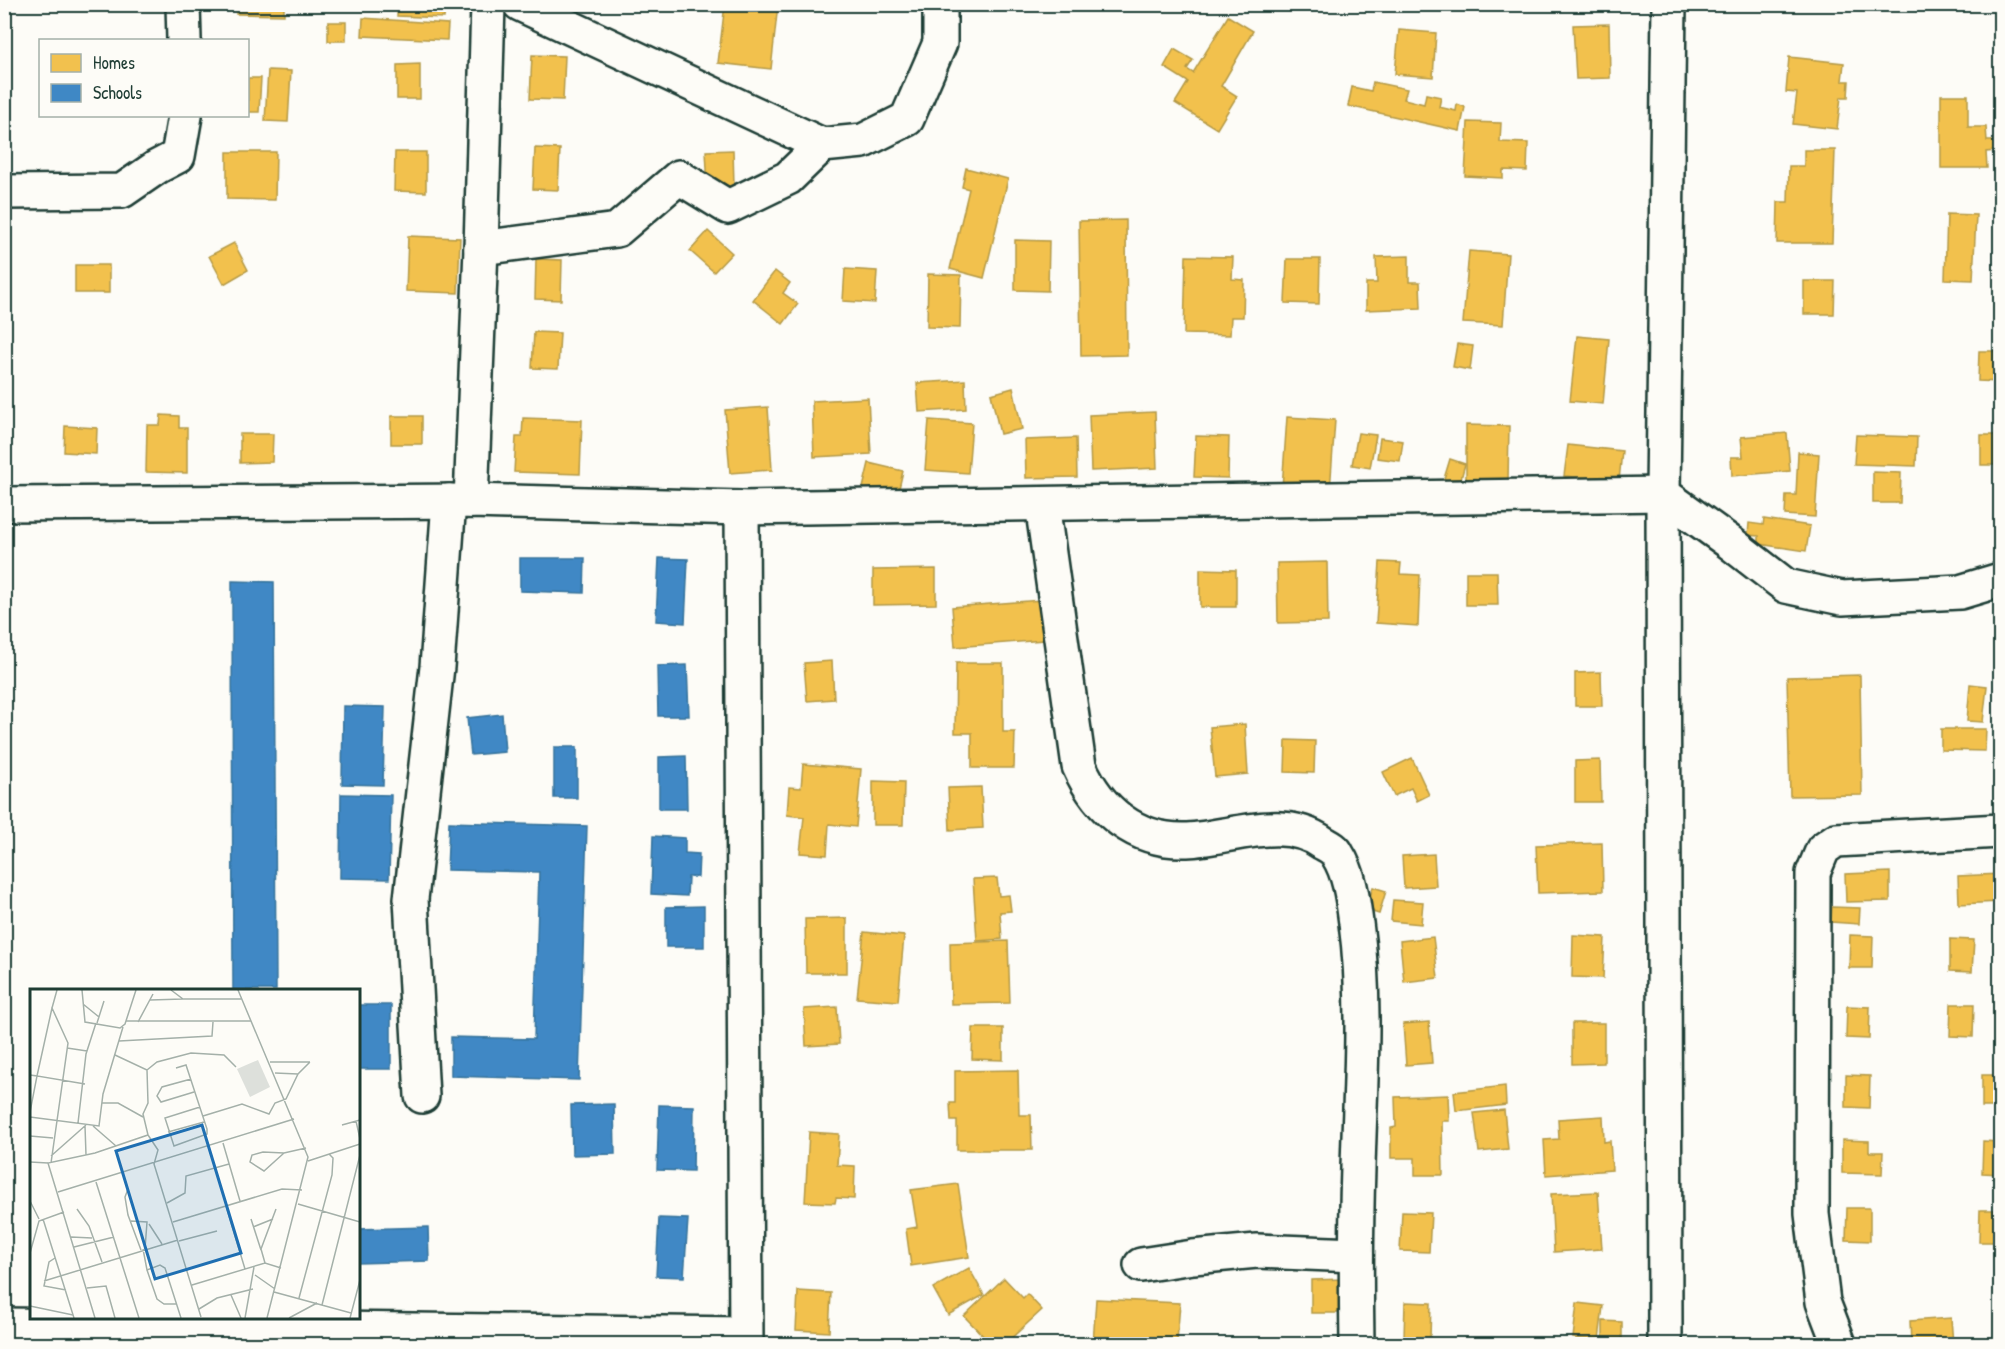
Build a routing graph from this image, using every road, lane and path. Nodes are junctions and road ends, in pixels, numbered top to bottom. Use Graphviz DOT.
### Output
graph roads {
  1 [pos="183,4"];
  2 [pos="488,4"];
  3 [pos="520,4"];
  4 [pos="940,4"];
  5 [pos="1669,4"];
  6 [pos="184,39"];
  7 [pos="185,117"];
  8 [pos="822,146"];
  9 [pos="4,192"];
  10 [pos="481,248"];
  11 [pos="1663,494"];
  12 [pos="460,501"];
  13 [pos="4,504"];
  14 [pos="1042,504"];
  15 [pos="742,508"];
  16 [pos="2001,580"];
  17 [pos="2001,831"];
  18 [pos="422,1096"];
  19 [pos="1356,1255"];
  20 [pos="1142,1265"];
  21 [pos="4,1325"];
  22 [pos="746,1339"];
  23 [pos="1357,1344"];
  24 [pos="1665,1344"];
  25 [pos="1839,1344"];
  1 -- 6 [label="street"];
  2 -- 10 [label="street"];
  3 -- 8 [label="street"];
  4 -- 8 [label="street"];
  5 -- 11 [label="street"];
  7 -- 9 [label="street"];
  8 -- 10 [label="street"];
  10 -- 12 [label="street"];
  11 -- 14 [label="street"];
  11 -- 16 [label="street"];
  11 -- 24 [label="street"];
  12 -- 13 [label="street"];
  12 -- 15 [label="street"];
  12 -- 18 [label="street"];
  14 -- 15 [label="street"];
  14 -- 19 [label="street"];
  15 -- 22 [label="street"];
  17 -- 25 [label="street"];
  19 -- 20 [label="street"];
  19 -- 23 [label="street"];
  21 -- 22 [label="street"];
}
